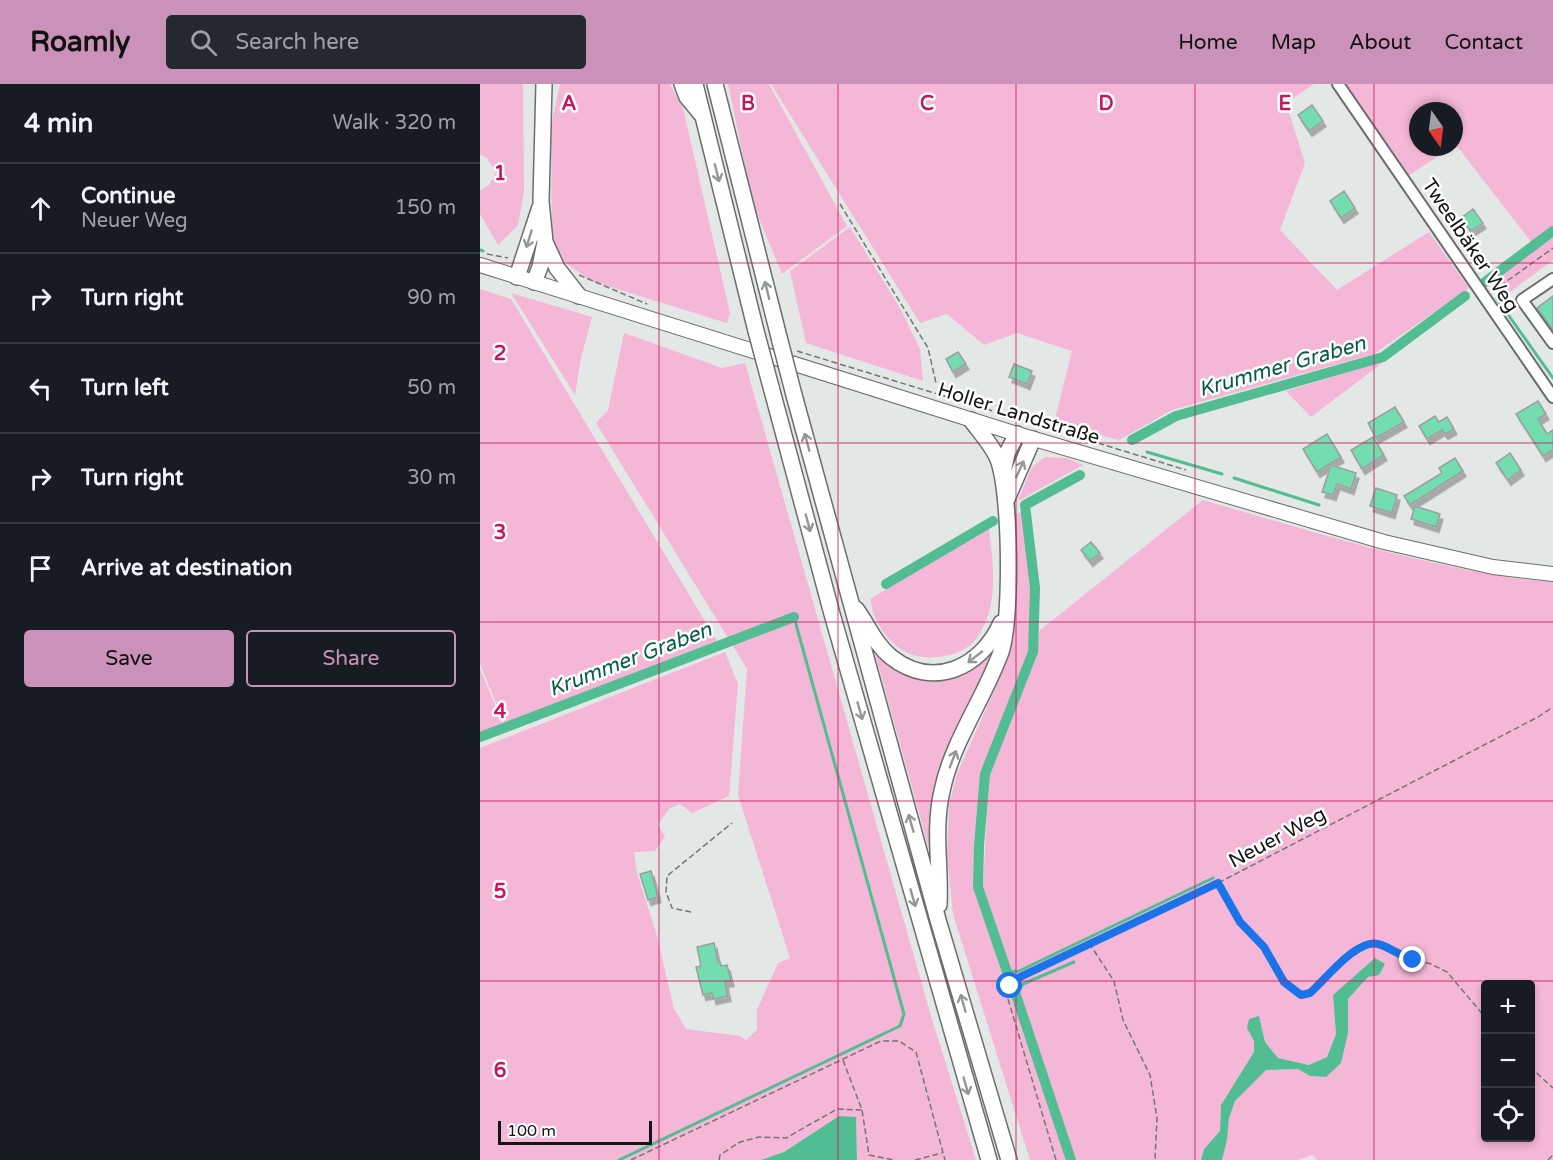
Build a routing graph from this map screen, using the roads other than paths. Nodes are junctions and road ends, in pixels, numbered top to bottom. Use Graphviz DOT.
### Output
graph roads {
  1 [pos="544,84"];
  2 [pos="550,84"];
  3 [pos="682,84"];
  4 [pos="695,84"];
  5 [pos="715,84"];
  6 [pos="1338,84"];
  7 [pos="542,106"];
  8 [pos="703,116"];
  9 [pos="541,201"];
  10 [pos="544,242"];
  11 [pos="482,260"];
  12 [pos="516,277"];
  13 [pos="1553,279"];
  14 [pos="534,282"];
  15 [pos="579,296"];
  16 [pos="1553,343"];
  17 [pos="1553,397"];
  18 [pos="971,420"];
  19 [pos="1017,434"];
  20 [pos="1033,439"];
  21 [pos="1002,477"];
  22 [pos="1006,499"];
  23 [pos="1553,574"];
  24 [pos="849,600"];
  25 [pos="1007,610"];
  26 [pos="938,920"];
  27 [pos="989,1160"];
  28 [pos="1009,1160"];
  1 -- 7 [label="highway"];
  2 -- 7 [label="highway"];
  3 -- 8 [label="highway"];
  4 -- 8 [label="highway"];
  24 -- 5 [label="highway, one-way, bridge"];
  6 -- 17 [label="street, Tweelbäker Weg"];
  7 -- 9 [label="highway"];
  8 -- 27 [label="highway, one-way, bridge"];
  9 -- 10 [label="highway"];
  9 -- 12 [label="highway, one-way"];
  10 -- 14 [label="highway"];
  10 -- 15 [label="highway"];
  11 -- 12 [label="main road, Holler Landstraße"];
  12 -- 14 [label="main road, Holler Landstraße"];
  13 -- 16 [label="street"];
  14 -- 15 [label="main road, Holler Landstraße"];
  15 -- 18 [label="main road, Holler Landstraße"];
  18 -- 19 [label="main road, Holler Landstraße"];
  18 -- 21 [label="highway"];
  19 -- 20 [label="main road, Holler Landstraße"];
  19 -- 21 [label="highway"];
  22 -- 20 [label="highway, one-way"];
  20 -- 23 [label="main road, Holler Landstraße"];
  21 -- 22 [label="highway"];
  22 -- 25 [label="highway"];
  25 -- 24 [label="highway, one-way"];
  26 -- 24 [label="highway, one-way"];
  26 -- 25 [label="highway, one-way"];
  28 -- 26 [label="highway, one-way"];
}
